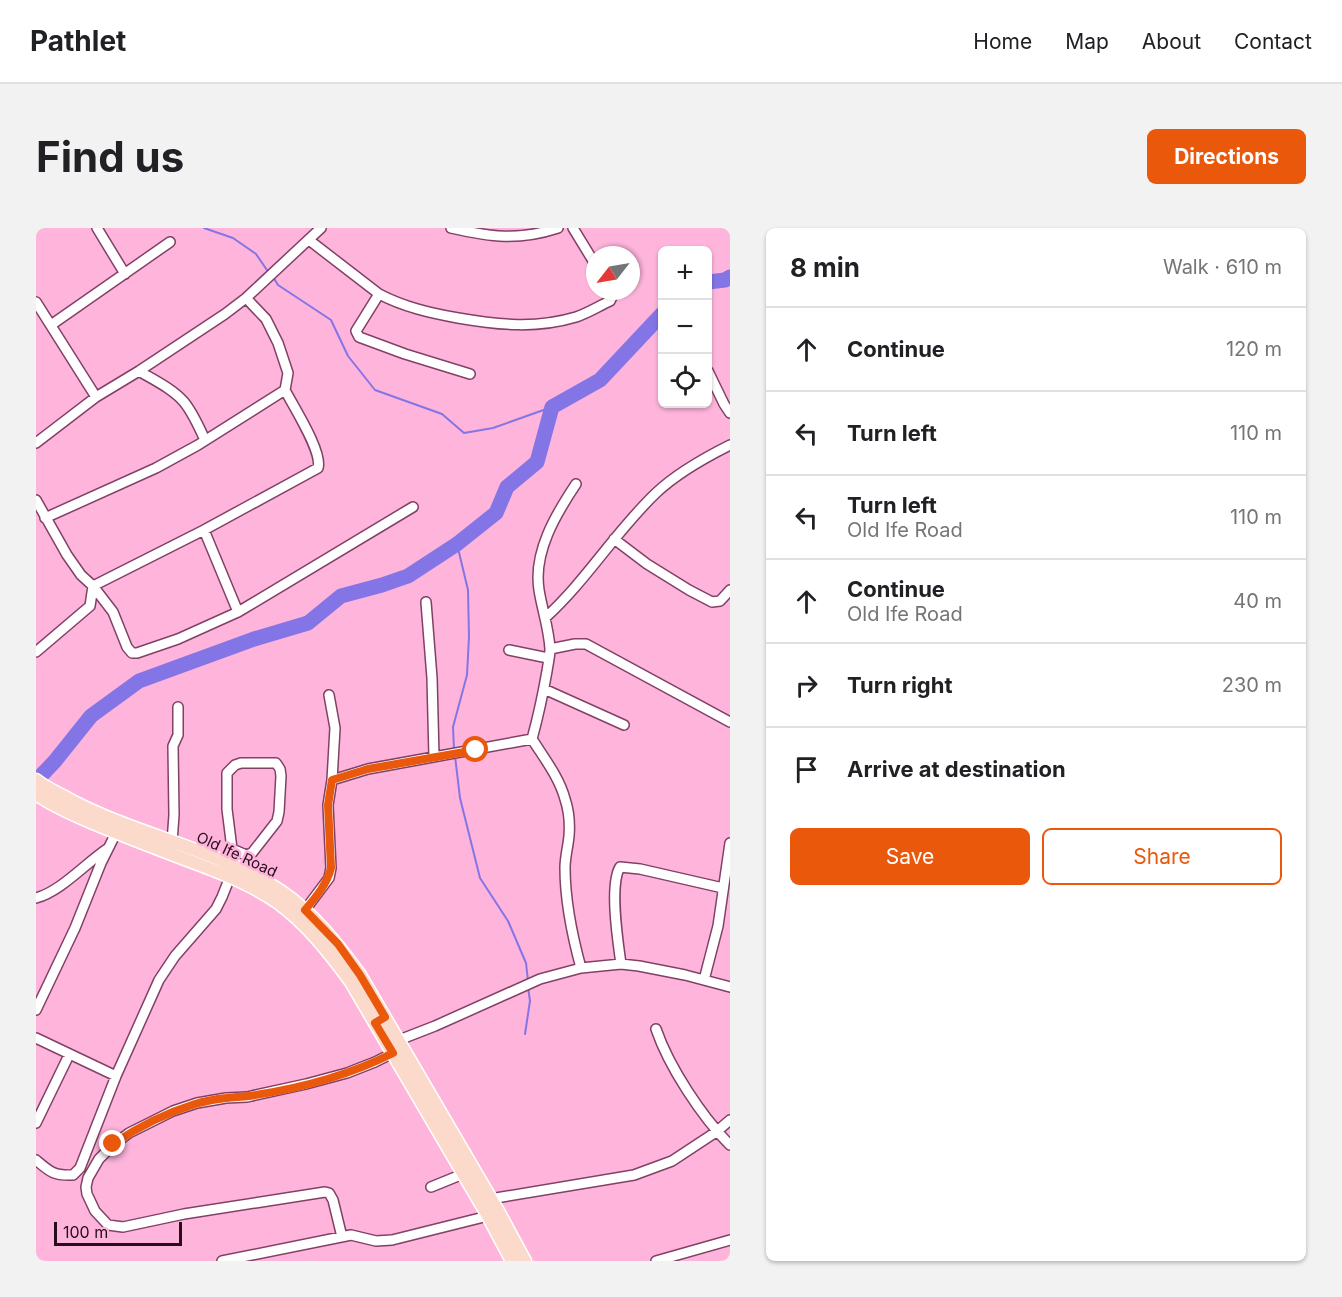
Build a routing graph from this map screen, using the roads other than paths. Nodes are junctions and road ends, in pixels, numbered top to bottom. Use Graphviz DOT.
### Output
graph roads {
  1 [pos="97,228"];
  2 [pos="321,228"];
  3 [pos="451,228"];
  4 [pos="558,228"];
  5 [pos="573,228"];
  6 [pos="309,240"];
  7 [pos="170,242"];
  8 [pos="586,249"];
  9 [pos="125,274"];
  10 [pos="379,294"];
  11 [pos="246,298"];
  12 [pos="610,300"];
  13 [pos="36,302"];
  14 [pos="51,325"];
  15 [pos="139,371"];
  16 [pos="470,374"];
  17 [pos="712,379"];
  18 [pos="285,390"];
  19 [pos="96,397"];
  20 [pos="730,413"];
  21 [pos="206,440"];
  22 [pos="36,443"];
  23 [pos="730,445"];
  24 [pos="576,484"];
  25 [pos="36,500"];
  26 [pos="412,507"];
  27 [pos="45,518"];
  28 [pos="204,530"];
  29 [pos="614,539"];
  30 [pos="93,585"];
  31 [pos="730,590"];
  32 [pos="426,602"];
  33 [pos="238,612"];
  34 [pos="545,618"];
  35 [pos="509,650"];
  36 [pos="36,652"];
  37 [pos="549,654"];
  38 [pos="544,689"];
  39 [pos="330,695"];
  40 [pos="178,707"];
  41 [pos="730,722"];
  42 [pos="624,725"];
  43 [pos="532,739"];
  44 [pos="434,757"];
  45 [pos="332,780"];
  46 [pos="40,789"];
  47 [pos="116,832"];
  48 [pos="172,842"];
  49 [pos="730,843"];
  50 [pos="107,849"];
  51 [pos="232,849"];
  52 [pos="230,870"];
  53 [pos="723,888"];
  54 [pos="36,898"];
  55 [pos="305,910"];
  56 [pos="621,964"];
  57 [pos="581,968"];
  58 [pos="704,980"];
  59 [pos="730,987"];
  60 [pos="36,1010"];
  61 [pos="380,1020"];
  62 [pos="656,1029"];
  63 [pos="36,1038"];
  64 [pos="399,1040"];
  65 [pos="393,1053"];
  66 [pos="69,1055"];
  67 [pos="116,1076"];
  68 [pos="730,1120"];
  69 [pos="36,1123"];
  70 [pos="716,1132"];
  71 [pos="730,1145"];
  72 [pos="36,1160"];
  73 [pos="463,1174"];
  74 [pos="431,1186"];
  75 [pos="490,1199"];
  76 [pos="488,1216"];
  77 [pos="342,1237"];
  78 [pos="730,1240"];
  79 [pos="258,1257"];
  80 [pos="222,1261"];
  81 [pos="512,1261"];
  82 [pos="525,1261"];
  83 [pos="660,1261"];
  1 -- 9 [label="street"];
  2 -- 6 [label="street"];
  3 -- 4 [label="street"];
  5 -- 8 [label="street"];
  6 -- 10 [label="street"];
  6 -- 11 [label="street"];
  7 -- 9 [label="street"];
  9 -- 14 [label="street"];
  10 -- 12 [label="street"];
  10 -- 16 [label="street"];
  11 -- 15 [label="street"];
  11 -- 18 [label="street"];
  13 -- 14 [label="street"];
  14 -- 19 [label="street"];
  15 -- 19 [label="street"];
  15 -- 21 [label="street"];
  17 -- 20 [label="street"];
  18 -- 21 [label="street"];
  18 -- 28 [label="street"];
  19 -- 22 [label="street"];
  21 -- 27 [label="street"];
  23 -- 29 [label="street"];
  24 -- 34 [label="street"];
  25 -- 27 [label="street"];
  26 -- 33 [label="street"];
  27 -- 30 [label="street"];
  28 -- 30 [label="street"];
  28 -- 33 [label="street"];
  29 -- 31 [label="street"];
  29 -- 34 [label="street"];
  30 -- 33 [label="street"];
  30 -- 36 [label="street"];
  32 -- 44 [label="street"];
  34 -- 37 [label="street"];
  35 -- 37 [label="street"];
  37 -- 38 [label="street"];
  37 -- 41 [label="street"];
  38 -- 42 [label="street"];
  38 -- 43 [label="street"];
  39 -- 45 [label="street"];
  40 -- 48 [label="street"];
  43 -- 44 [label="street"];
  43 -- 57 [label="street"];
  44 -- 45 [label="street"];
  45 -- 55 [label="street"];
  46 -- 47 [label="main road, Old Ife Road"];
  46 -- 48 [label="main road, Old Ife Road"];
  47 -- 50 [label="street"];
  47 -- 52 [label="main road, Old Ife Road"];
  48 -- 52 [label="main road, Old Ife Road"];
  49 -- 53 [label="street"];
  50 -- 54 [label="street"];
  50 -- 60 [label="street"];
  51 -- 51 [label="street"];
  51 -- 52 [label="street"];
  52 -- 55 [label="main road, Old Ife Road"];
  52 -- 61 [label="main road, Old Ife Road"];
  52 -- 67 [label="street"];
  53 -- 56 [label="street"];
  53 -- 58 [label="street"];
  55 -- 61 [label="main road, Old Ife Road"];
  56 -- 57 [label="street"];
  56 -- 58 [label="street"];
  57 -- 64 [label="street"];
  58 -- 59 [label="street"];
  61 -- 64 [label="main road, Old Ife Road"];
  61 -- 65 [label="main road, Old Ife Road"];
  62 -- 70 [label="street"];
  63 -- 66 [label="street"];
  64 -- 75 [label="main road, Old Ife Road"];
  65 -- 73 [label="main road, Old Ife Road"];
  65 -- 77 [label="street"];
  66 -- 67 [label="street"];
  66 -- 69 [label="street"];
  67 -- 72 [label="street"];
  68 -- 70 [label="street"];
  70 -- 71 [label="street"];
  70 -- 75 [label="street"];
  73 -- 74 [label="street"];
  73 -- 76 [label="main road, Old Ife Road"];
  75 -- 82 [label="main road, Old Ife Road"];
  76 -- 77 [label="street"];
  76 -- 81 [label="main road, Old Ife Road"];
  77 -- 79 [label="street"];
  78 -- 83 [label="street"];
  79 -- 80 [label="street"];
}
